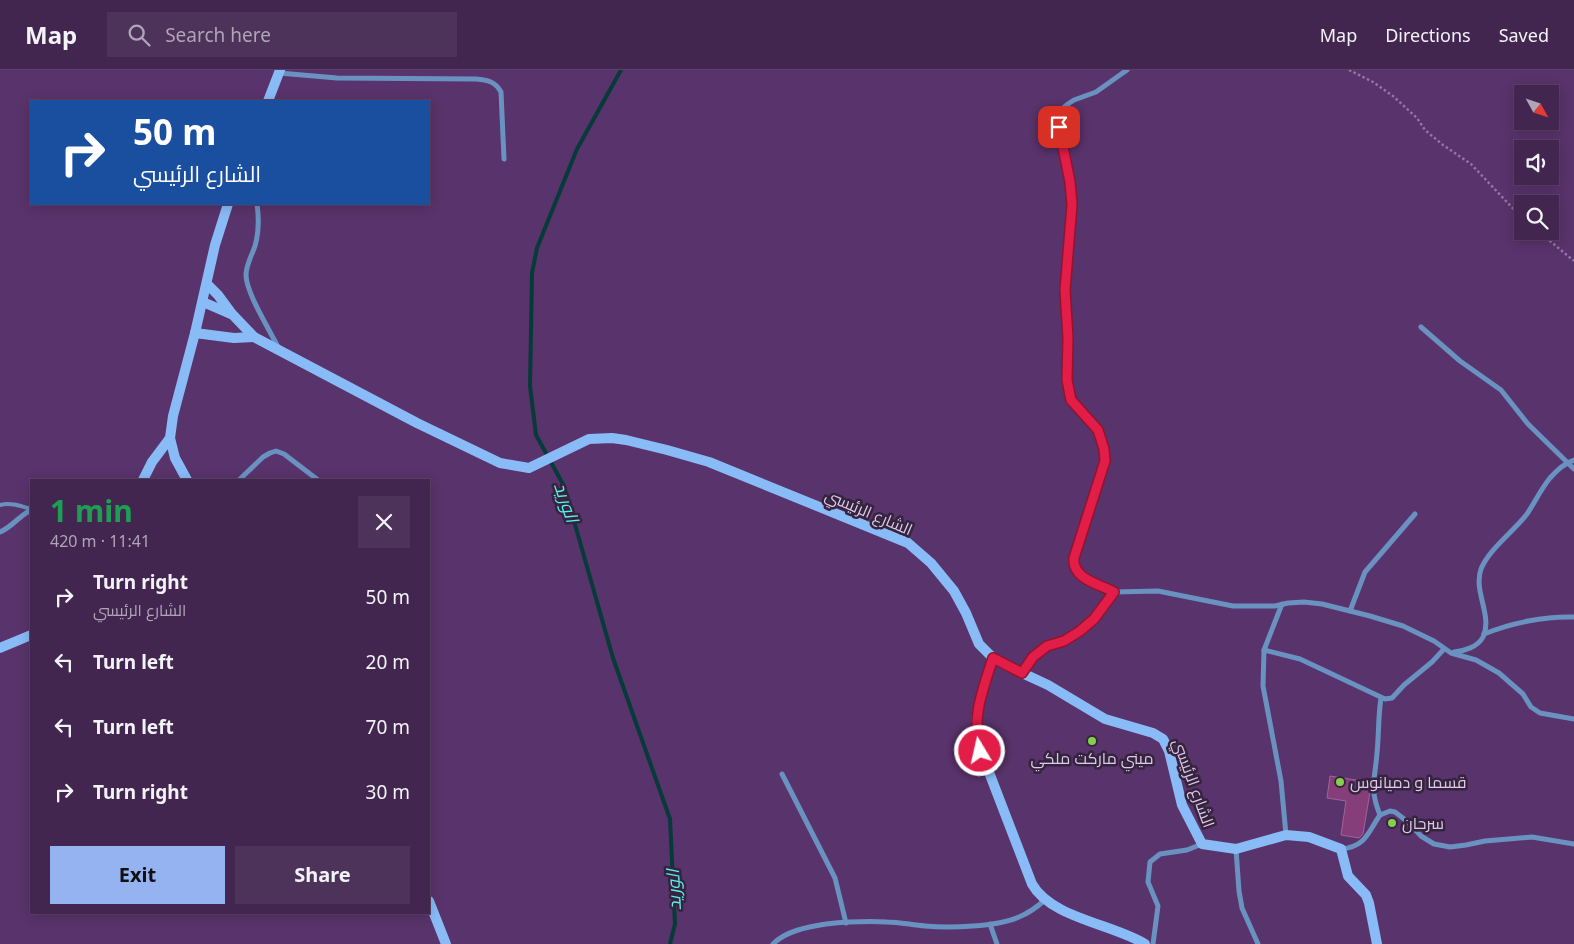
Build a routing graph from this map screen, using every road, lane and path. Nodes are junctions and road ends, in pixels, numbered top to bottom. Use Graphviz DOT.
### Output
graph roads {
  1 [pos="1127,70"];
  2 [pos="1349,70"];
  3 [pos="280,71"];
  4 [pos="268,100"];
  5 [pos="504,159"];
  6 [pos="228,205"];
  7 [pos="257,205"];
  8 [pos="1514,210"];
  9 [pos="1549,240"];
  10 [pos="1574,261"];
  11 [pos="206,284"];
  12 [pos="203,302"];
  13 [pos="233,314"];
  14 [pos="1421,327"];
  15 [pos="195,333"];
  16 [pos="254,337"];
  17 [pos="280,351"];
  18 [pos="170,438"];
  19 [pos="1574,460"];
  20 [pos="1568,462"];
  21 [pos="1574,469"];
  22 [pos="144,479"];
  23 [pos="186,479"];
  24 [pos="240,479"];
  25 [pos="317,479"];
  26 [pos="0,505"];
  27 [pos="30,509"];
  28 [pos="30,510"];
  29 [pos="1415,514"];
  30 [pos="0,532"];
  31 [pos="1114,592"];
  32 [pos="1282,604"];
  33 [pos="1350,611"];
  34 [pos="1574,617"];
  35 [pos="1484,634"];
  36 [pos="30,636"];
  37 [pos="0,648"];
  38 [pos="1444,649"];
  39 [pos="1264,650"];
  40 [pos="1451,653"];
  41 [pos="993,658"];
  42 [pos="1022,673"];
  43 [pos="1381,698"];
  44 [pos="1574,719"];
  45 [pos="782,774"];
  46 [pos="1380,815"];
  47 [pos="1286,835"];
  48 [pos="1202,844"];
  49 [pos="1574,844"];
  50 [pos="1236,848"];
  51 [pos="1341,849"];
  52 [pos="1045,900"];
  53 [pos="430,904"];
  54 [pos="846,923"];
  55 [pos="990,924"];
  56 [pos="446,944"];
  57 [pos="773,944"];
  58 [pos="997,944"];
  59 [pos="1145,944"];
  60 [pos="1153,944"];
  61 [pos="1258,944"];
  62 [pos="1377,944"];
  1 -- 31 [label="street"];
  2 -- 8 [label="path"];
  3 -- 4 [label="street"];
  3 -- 5 [label="street"];
  6 -- 11 [label="street"];
  7 -- 17 [label="street"];
  9 -- 10 [label="path"];
  11 -- 12 [label="street"];
  11 -- 13 [label="street"];
  12 -- 13 [label="street"];
  12 -- 15 [label="street"];
  13 -- 16 [label="street"];
  14 -- 20 [label="street"];
  15 -- 16 [label="street"];
  15 -- 18 [label="street"];
  16 -- 17 [label="street"];
  17 -- 41 [label="street, الشارع الرئيسي"];
  18 -- 22 [label="street"];
  18 -- 23 [label="street"];
  19 -- 20 [label="street"];
  20 -- 21 [label="street"];
  20 -- 35 [label="street"];
  24 -- 25 [label="street"];
  26 -- 27 [label="lane"];
  28 -- 30 [label="street"];
  29 -- 33 [label="street"];
  31 -- 32 [label="street"];
  31 -- 42 [label="street"];
  32 -- 33 [label="street"];
  32 -- 39 [label="street"];
  33 -- 38 [label="street"];
  34 -- 35 [label="street"];
  35 -- 40 [label="street"];
  36 -- 37 [label="street"];
  38 -- 40 [label="street"];
  38 -- 43 [label="street"];
  39 -- 43 [label="street"];
  39 -- 47 [label="street"];
  40 -- 44 [label="street"];
  41 -- 42 [label="street, الشارع الرئيسي"];
  41 -- 52 [label="street"];
  42 -- 48 [label="street, الشارع الرئيسي"];
  43 -- 46 [label="street"];
  45 -- 54 [label="street"];
  46 -- 49 [label="street"];
  46 -- 51 [label="street"];
  47 -- 50 [label="street, الشارع الرئيسي"];
  47 -- 51 [label="street, الشارع الرئيسي"];
  48 -- 50 [label="street, الشارع الرئيسي"];
  48 -- 60 [label="street"];
  50 -- 61 [label="street"];
  51 -- 62 [label="street"];
  52 -- 55 [label="street"];
  52 -- 59 [label="street"];
  53 -- 56 [label="street"];
  54 -- 55 [label="street"];
  54 -- 57 [label="street"];
  55 -- 58 [label="street"];
}
